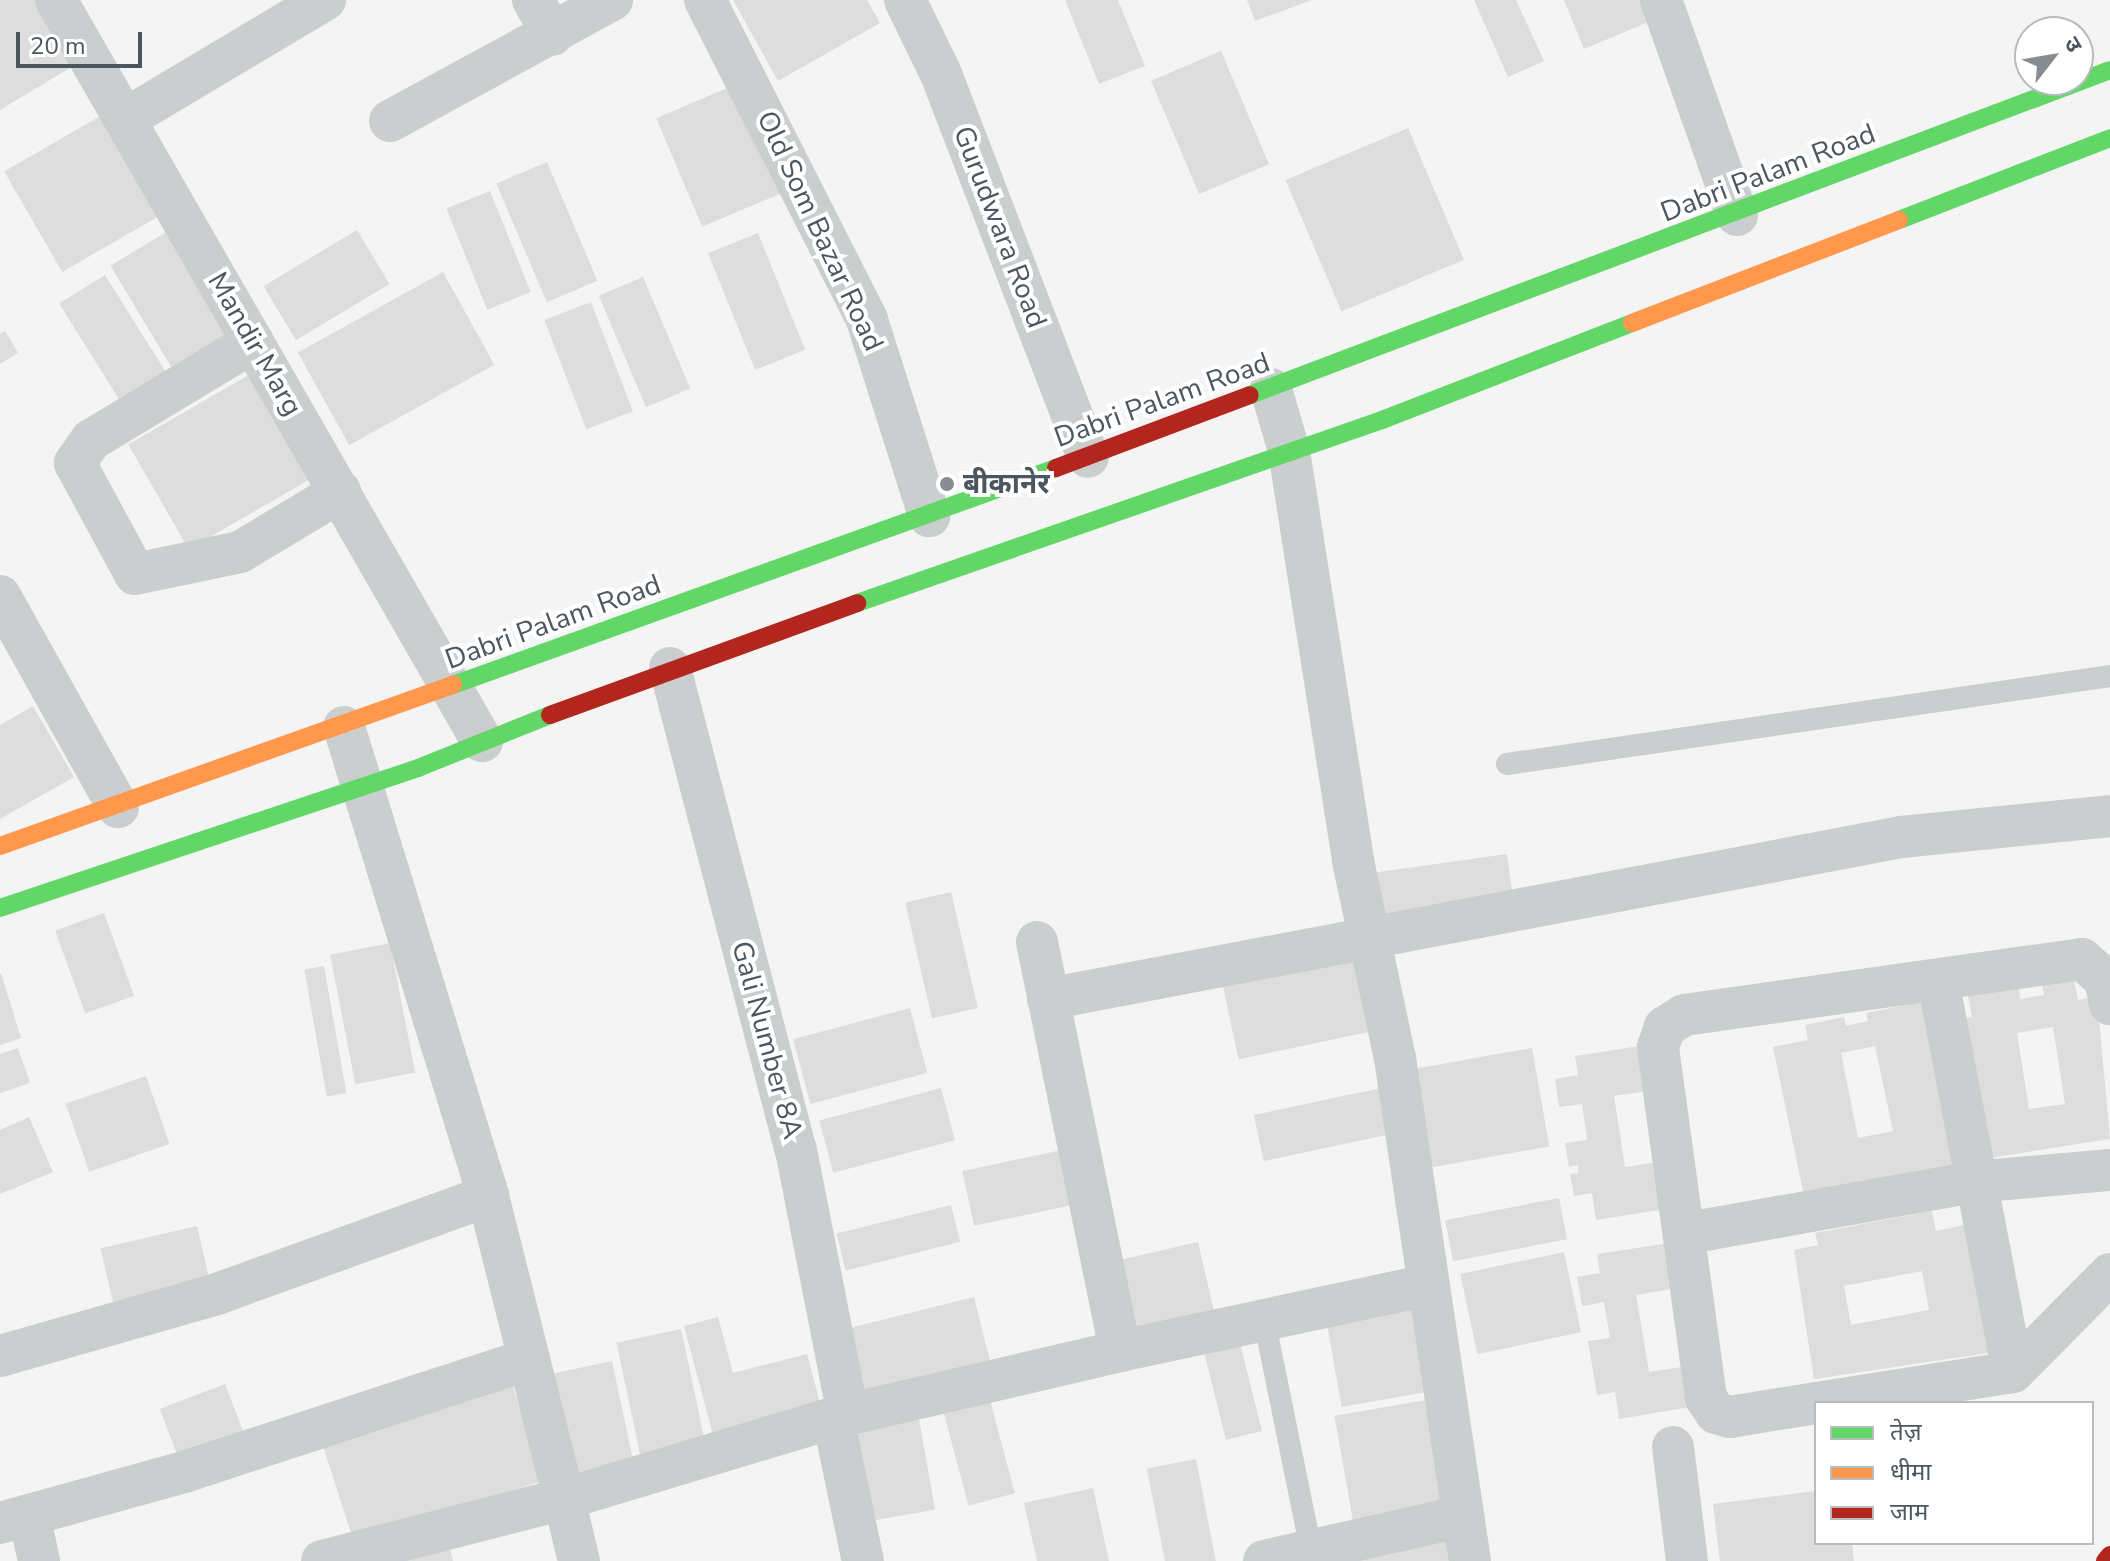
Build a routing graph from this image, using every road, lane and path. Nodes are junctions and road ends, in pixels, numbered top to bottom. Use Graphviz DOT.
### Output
graph roads {
  1 [pos="56,0"];
  2 [pos="325,0"];
  3 [pos="612,0"];
  4 [pos="705,0"];
  5 [pos="905,0"];
  6 [pos="1661,0"];
  7 [pos="543,18"];
  8 [pos="2110,70"];
  9 [pos="125,119"];
  10 [pos="390,121"];
  11 [pos="2110,138"];
  12 [pos="1737,215"];
  13 [pos="253,342"];
  14 [pos="1271,389"];
  15 [pos="1289,451"];
  16 [pos="1088,457"];
  17 [pos="340,492"];
  18 [pos="929,516"];
  19 [pos="0,596"];
  20 [pos="670,668"];
  21 [pos="2110,676"];
  22 [pos="453,688"];
  23 [pos="344,727"];
  24 [pos="482,741"];
  25 [pos="1507,764"];
  26 [pos="363,786"];
  27 [pos="118,807"];
  28 [pos="2110,816"];
  29 [pos="0,846"];
  30 [pos="0,908"];
  31 [pos="1367,939"];
  32 [pos="1037,942"];
  33 [pos="1938,980"];
  34 [pos="1048,999"];
  35 [pos="2110,1004"];
  36 [pos="2110,1170"];
  37 [pos="1973,1182"];
  38 [pos="488,1196"];
  39 [pos="1688,1233"];
  40 [pos="2110,1274"];
  41 [pos="1427,1285"];
  42 [pos="1264,1319"];
  43 [pos="1120,1351"];
  44 [pos="0,1356"];
  45 [pos="529,1359"];
  46 [pos="2013,1372"];
  47 [pos="1830,1401"];
  48 [pos="1814,1403"];
  49 [pos="840,1417"];
  50 [pos="1673,1447"];
  51 [pos="564,1499"];
  52 [pos="1463,1516"];
  53 [pos="14,1519"];
  54 [pos="1311,1550"];
  55 [pos="2110,1555"];
  56 [pos="39,1561"];
  57 [pos="322,1561"];
  58 [pos="579,1561"];
  59 [pos="863,1561"];
  60 [pos="1264,1561"];
  61 [pos="1470,1561"];
  62 [pos="1687,1561"];
  63 [pos="2105,1561"];
  1 -- 9 [label="street, Mandir Marg"];
  2 -- 9 [label="street"];
  3 -- 7 [label="street"];
  4 -- 18 [label="street, Old Som Bazar Road"];
  5 -- 16 [label="street, Gurudwara Road"];
  6 -- 12 [label="street"];
  7 -- 10 [label="street"];
  8 -- 12 [label="main road, Dabri Palam Road"];
  9 -- 13 [label="street, Mandir Marg"];
  11 -- 15 [label="main road"];
  12 -- 14 [label="main road, Dabri Palam Road"];
  13 -- 17 [label="street, Mandir Marg"];
  13 -- 17 [label="street"];
  14 -- 15 [label="street"];
  14 -- 16 [label="main road, Dabri Palam Road"];
  15 -- 20 [label="main road"];
  15 -- 31 [label="street"];
  16 -- 18 [label="main road, Dabri Palam Road"];
  17 -- 22 [label="street, Mandir Marg"];
  18 -- 22 [label="main road, Dabri Palam Road"];
  19 -- 27 [label="street"];
  20 -- 24 [label="main road"];
  20 -- 49 [label="street, Gali Number 8A"];
  21 -- 25 [label="lane"];
  22 -- 23 [label="main road, Dabri Palam Road"];
  22 -- 24 [label="street, Mandir Marg"];
  23 -- 26 [label="street"];
  23 -- 27 [label="main road, Dabri Palam Road"];
  24 -- 26 [label="main road"];
  26 -- 30 [label="main road"];
  26 -- 38 [label="street"];
  27 -- 29 [label="main road, Dabri Palam Road"];
  28 -- 31 [label="street"];
  31 -- 34 [label="street"];
  31 -- 41 [label="street"];
  32 -- 34 [label="street"];
  33 -- 35 [label="street"];
  33 -- 37 [label="street"];
  33 -- 39 [label="street"];
  34 -- 43 [label="street"];
  36 -- 37 [label="street"];
  37 -- 39 [label="street"];
  37 -- 46 [label="street"];
  38 -- 44 [label="street"];
  38 -- 45 [label="street"];
  39 -- 48 [label="street"];
  40 -- 46 [label="street"];
  41 -- 42 [label="street"];
  41 -- 52 [label="street"];
  42 -- 43 [label="street"];
  42 -- 54 [label="lane"];
  43 -- 49 [label="street"];
  45 -- 51 [label="street"];
  45 -- 53 [label="street"];
  46 -- 47 [label="street"];
  49 -- 51 [label="street"];
  49 -- 59 [label="street, Gali Number 8A"];
  50 -- 62 [label="street"];
  51 -- 57 [label="street"];
  51 -- 58 [label="street"];
  52 -- 54 [label="street"];
  52 -- 61 [label="street"];
  53 -- 56 [label="street"];
  54 -- 60 [label="street"];
  55 -- 63 [label="main road"];
}
